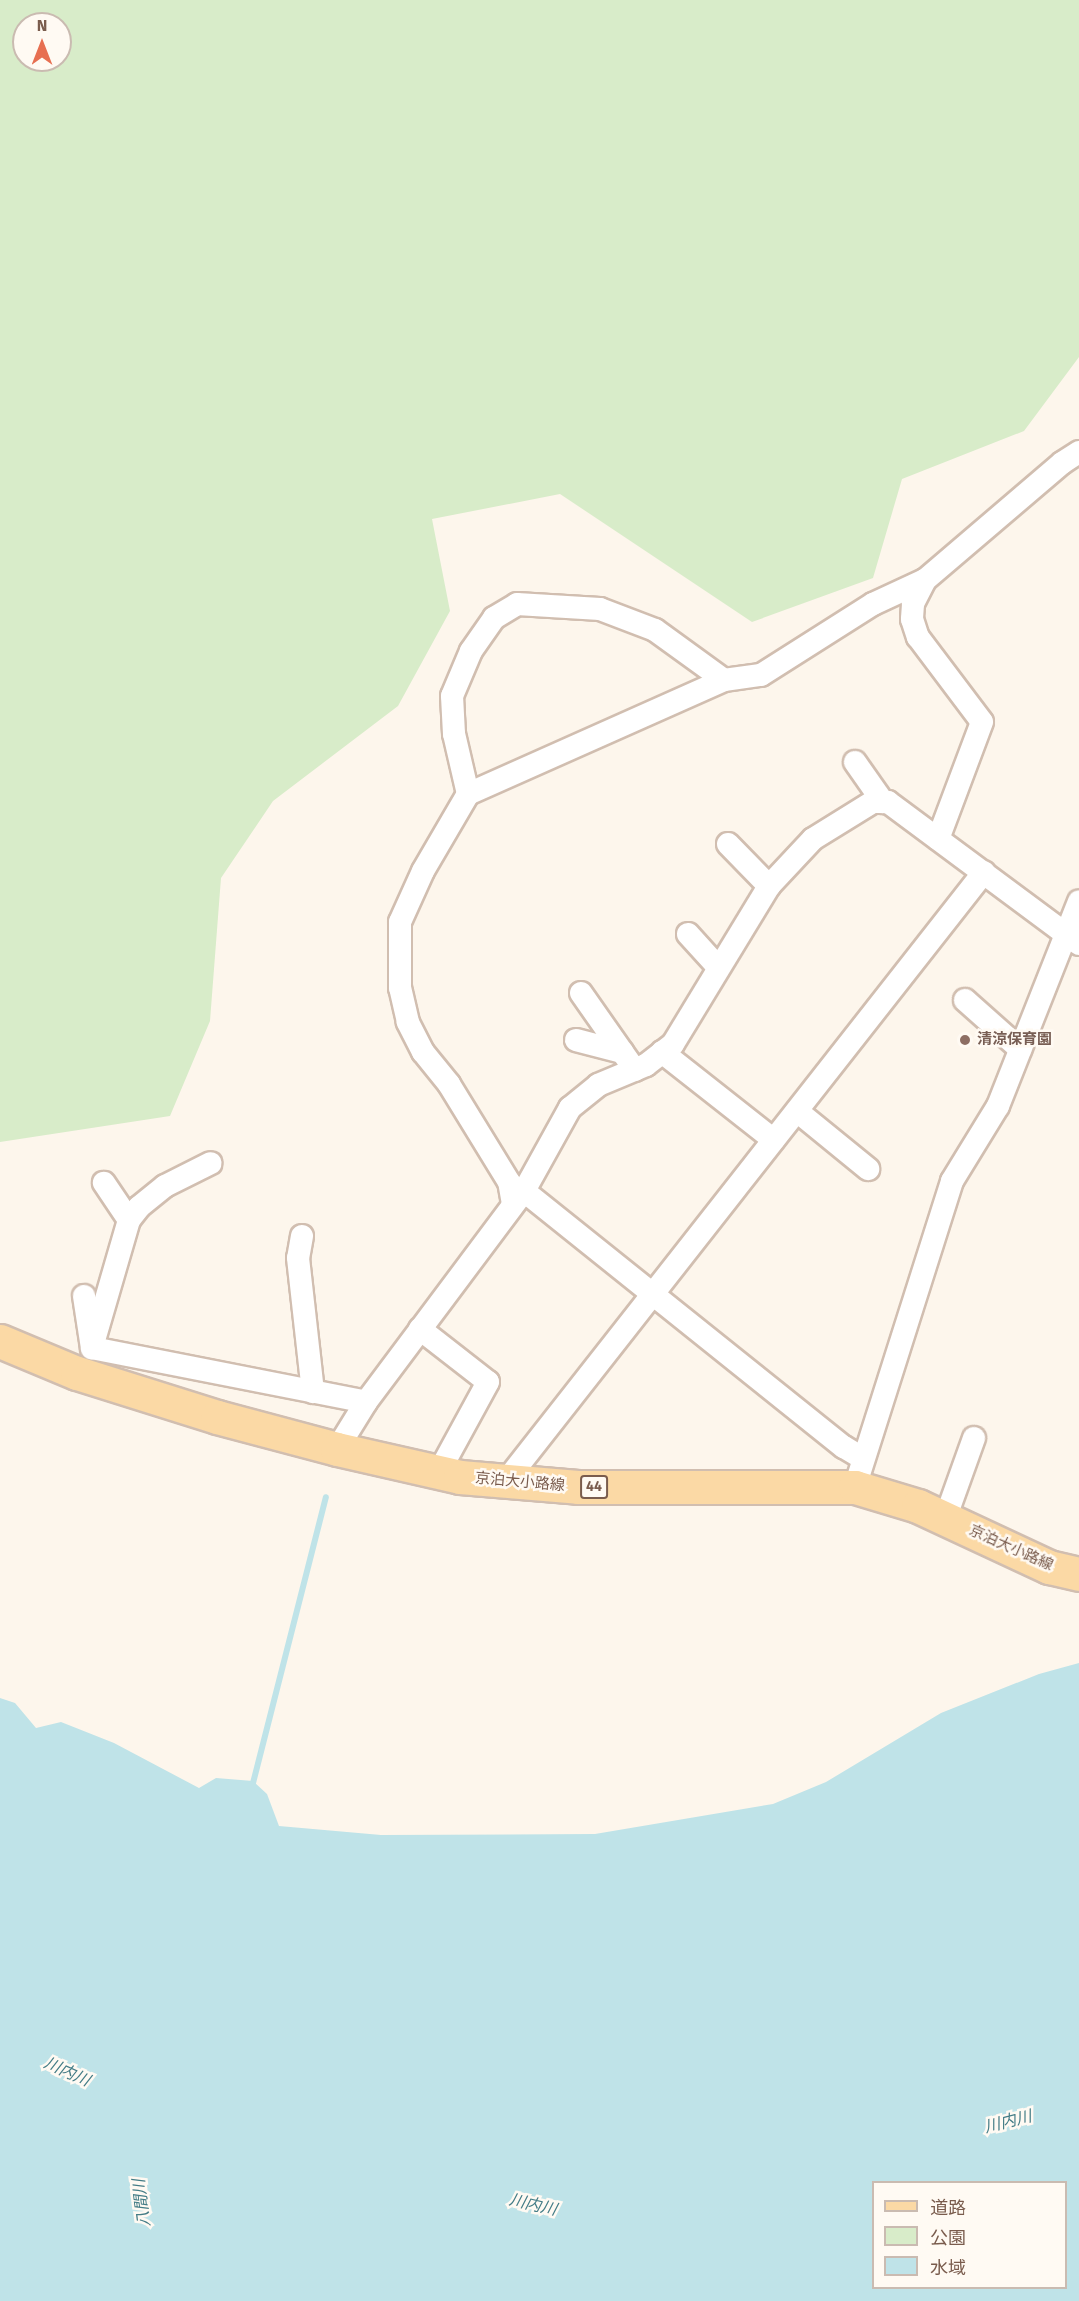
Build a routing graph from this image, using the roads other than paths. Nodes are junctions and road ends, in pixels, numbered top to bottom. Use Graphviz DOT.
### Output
graph roads {
  1 [pos="1079,452"];
  2 [pos="925,580"];
  3 [pos="724,680"];
  4 [pos="855,762"];
  5 [pos="468,794"];
  6 [pos="883,802"];
  7 [pos="938,839"];
  8 [pos="728,844"];
  9 [pos="984,872"];
  10 [pos="769,886"];
  11 [pos="1079,901"];
  12 [pos="688,934"];
  13 [pos="1071,939"];
  14 [pos="718,967"];
  15 [pos="581,993"];
  16 [pos="965,1000"];
  17 [pos="576,1040"];
  18 [pos="1020,1049"];
  19 [pos="662,1052"];
  20 [pos="628,1061"];
  21 [pos="796,1111"];
  22 [pos="774,1140"];
  23 [pos="211,1163"];
  24 [pos="868,1169"];
  25 [pos="104,1183"];
  26 [pos="518,1197"];
  27 [pos="129,1220"];
  28 [pos="302,1236"];
  29 [pos="653,1294"];
  30 [pos="84,1296"];
  31 [pos="420,1329"];
  32 [pos="0,1341"];
  33 [pos="90,1362"];
  34 [pos="313,1392"];
  35 [pos="366,1402"];
  36 [pos="974,1438"];
  37 [pos="337,1449"];
  38 [pos="439,1472"];
  39 [pos="859,1472"];
  40 [pos="507,1481"];
  41 [pos="945,1519"];
  42 [pos="1079,1574"];
  1 -- 2 [label="street"];
  2 -- 3 [label="street"];
  2 -- 7 [label="street"];
  3 -- 5 [label="street"];
  3 -- 5 [label="street"];
  4 -- 6 [label="street"];
  5 -- 26 [label="street"];
  6 -- 7 [label="street"];
  6 -- 10 [label="street"];
  7 -- 9 [label="street"];
  8 -- 10 [label="street"];
  9 -- 13 [label="street"];
  9 -- 21 [label="street"];
  10 -- 14 [label="street"];
  11 -- 13 [label="street"];
  12 -- 14 [label="street"];
  13 -- 18 [label="street"];
  14 -- 19 [label="street"];
  15 -- 20 [label="street"];
  16 -- 18 [label="street"];
  17 -- 20 [label="street"];
  18 -- 39 [label="street"];
  19 -- 20 [label="street"];
  19 -- 22 [label="street"];
  20 -- 26 [label="street"];
  21 -- 22 [label="street"];
  21 -- 24 [label="street"];
  22 -- 29 [label="street"];
  23 -- 27 [label="street"];
  25 -- 27 [label="street"];
  26 -- 29 [label="street"];
  26 -- 31 [label="street"];
  27 -- 33 [label="street"];
  28 -- 34 [label="street"];
  29 -- 39 [label="street"];
  29 -- 40 [label="street"];
  30 -- 33 [label="street"];
  31 -- 35 [label="street"];
  31 -- 38 [label="street"];
  32 -- 33 [label="main road, 京泊大小路線 / 44"];
  33 -- 34 [label="street"];
  33 -- 37 [label="main road, 京泊大小路線 / 44"];
  34 -- 35 [label="street"];
  35 -- 37 [label="street"];
  36 -- 41 [label="street"];
  37 -- 38 [label="main road, 京泊大小路線 / 44"];
  38 -- 40 [label="main road, 京泊大小路線 / 44"];
  39 -- 40 [label="main road, 京泊大小路線 / 44"];
  39 -- 41 [label="main road, 京泊大小路線 / 44"];
  41 -- 42 [label="main road, 京泊大小路線 / 44"];
}
